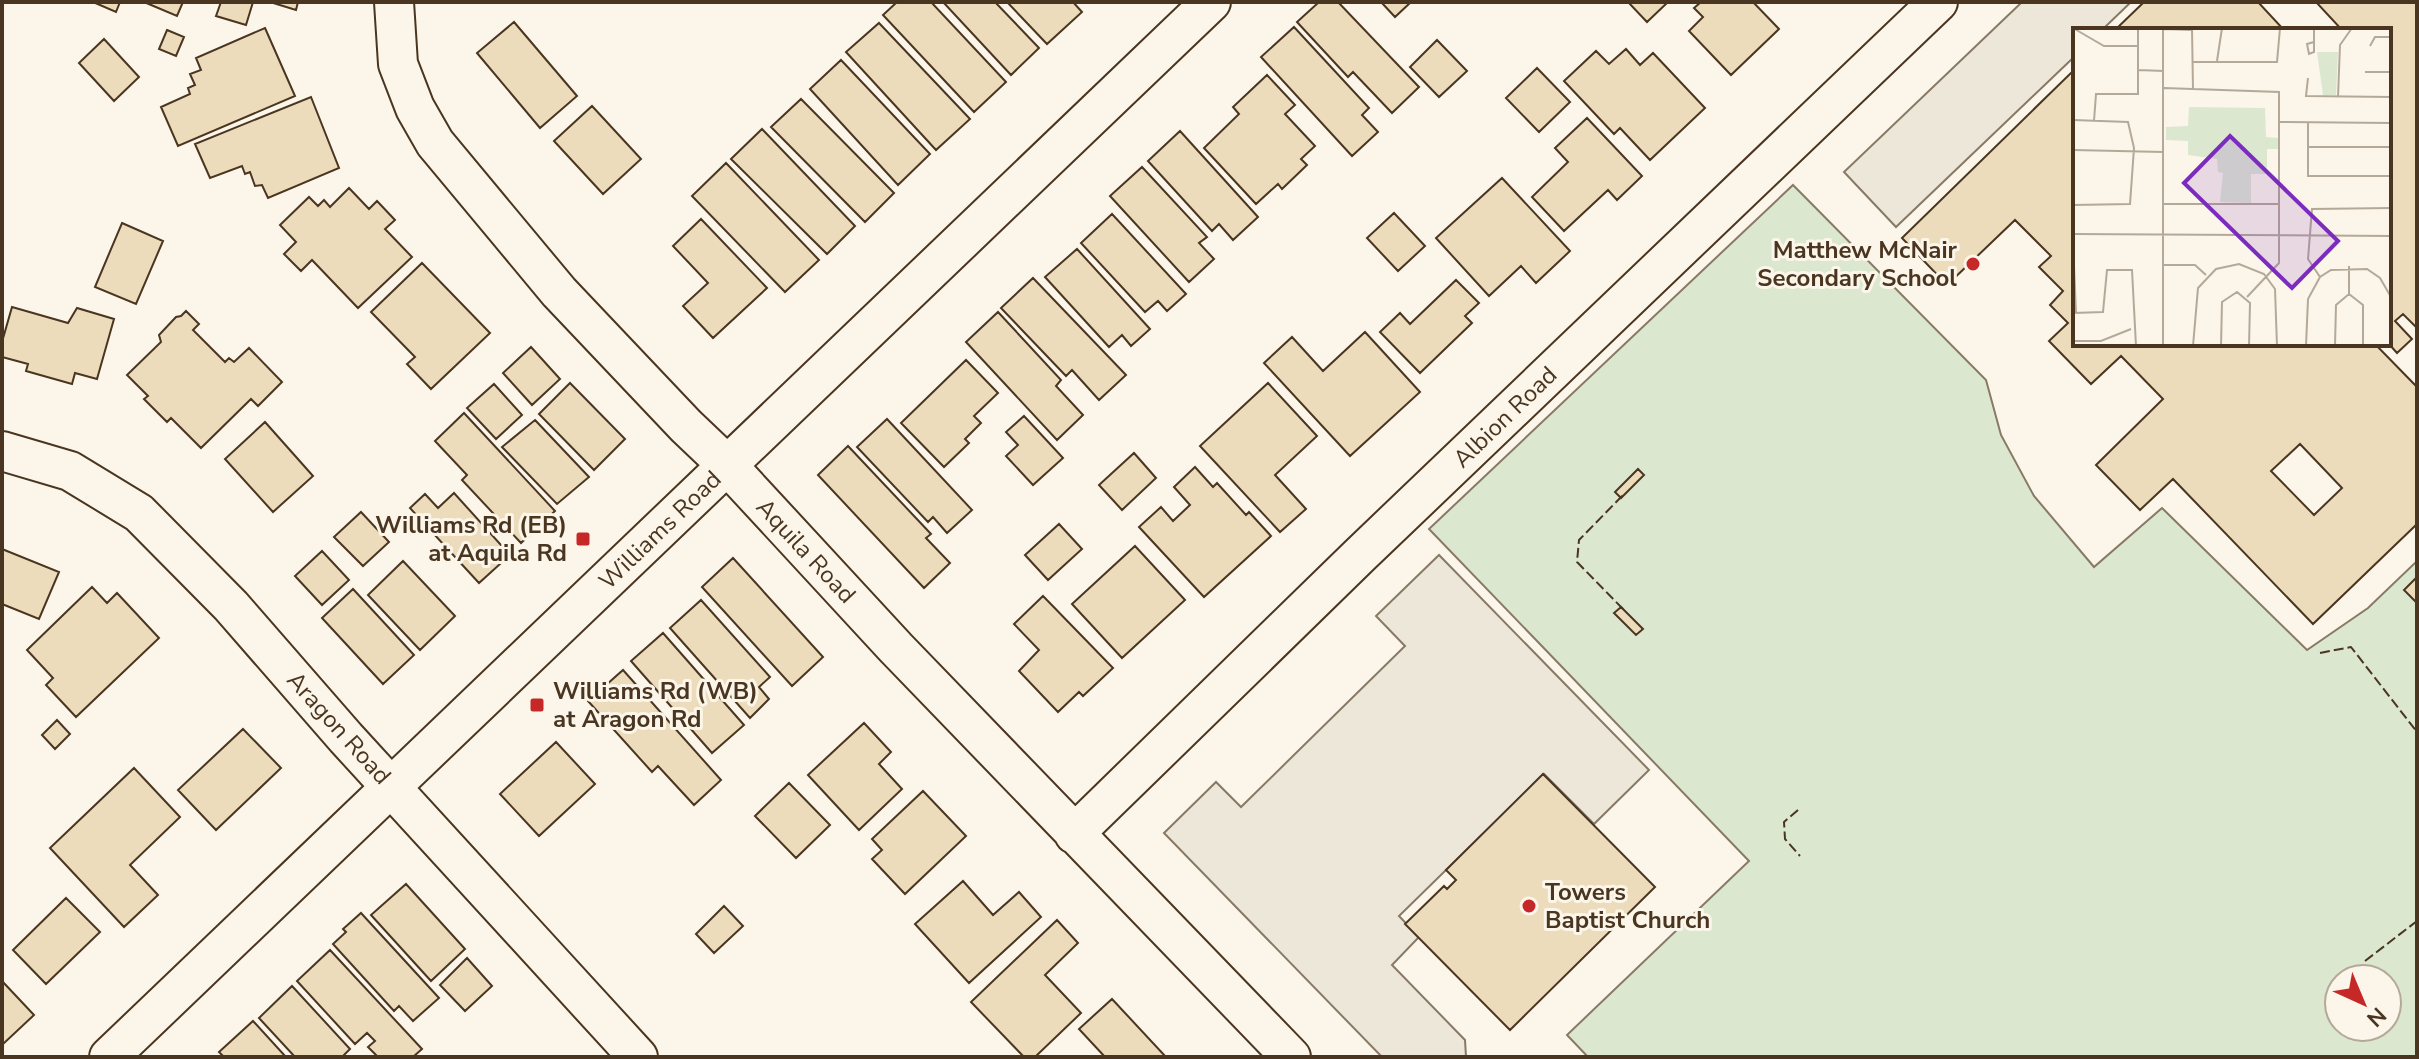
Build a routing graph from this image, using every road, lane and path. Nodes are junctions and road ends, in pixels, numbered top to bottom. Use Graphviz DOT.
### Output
graph roads {
  1 [pos="394,2"];
  2 [pos="1211,2"];
  3 [pos="1938,2"];
  4 [pos="2,451"];
  5 [pos="727,465"];
  6 [pos="391,787"];
  7 [pos="1074,834"];
  8 [pos="109,1057"];
  9 [pos="638,1057"];
  10 [pos="1291,1057"];
  1 -- 5 [label="street, Aquila Road"];
  2 -- 5 [label="street, Williams Road"];
  3 -- 7 [label="street, Albion Road"];
  4 -- 6 [label="street, Aragon Road"];
  5 -- 6 [label="street, Williams Road"];
  5 -- 7 [label="street, Aquila Road"];
  6 -- 8 [label="street, Williams Road"];
  6 -- 9 [label="street, Aragon Road"];
  7 -- 10 [label="street, Aquila Road"];
}
